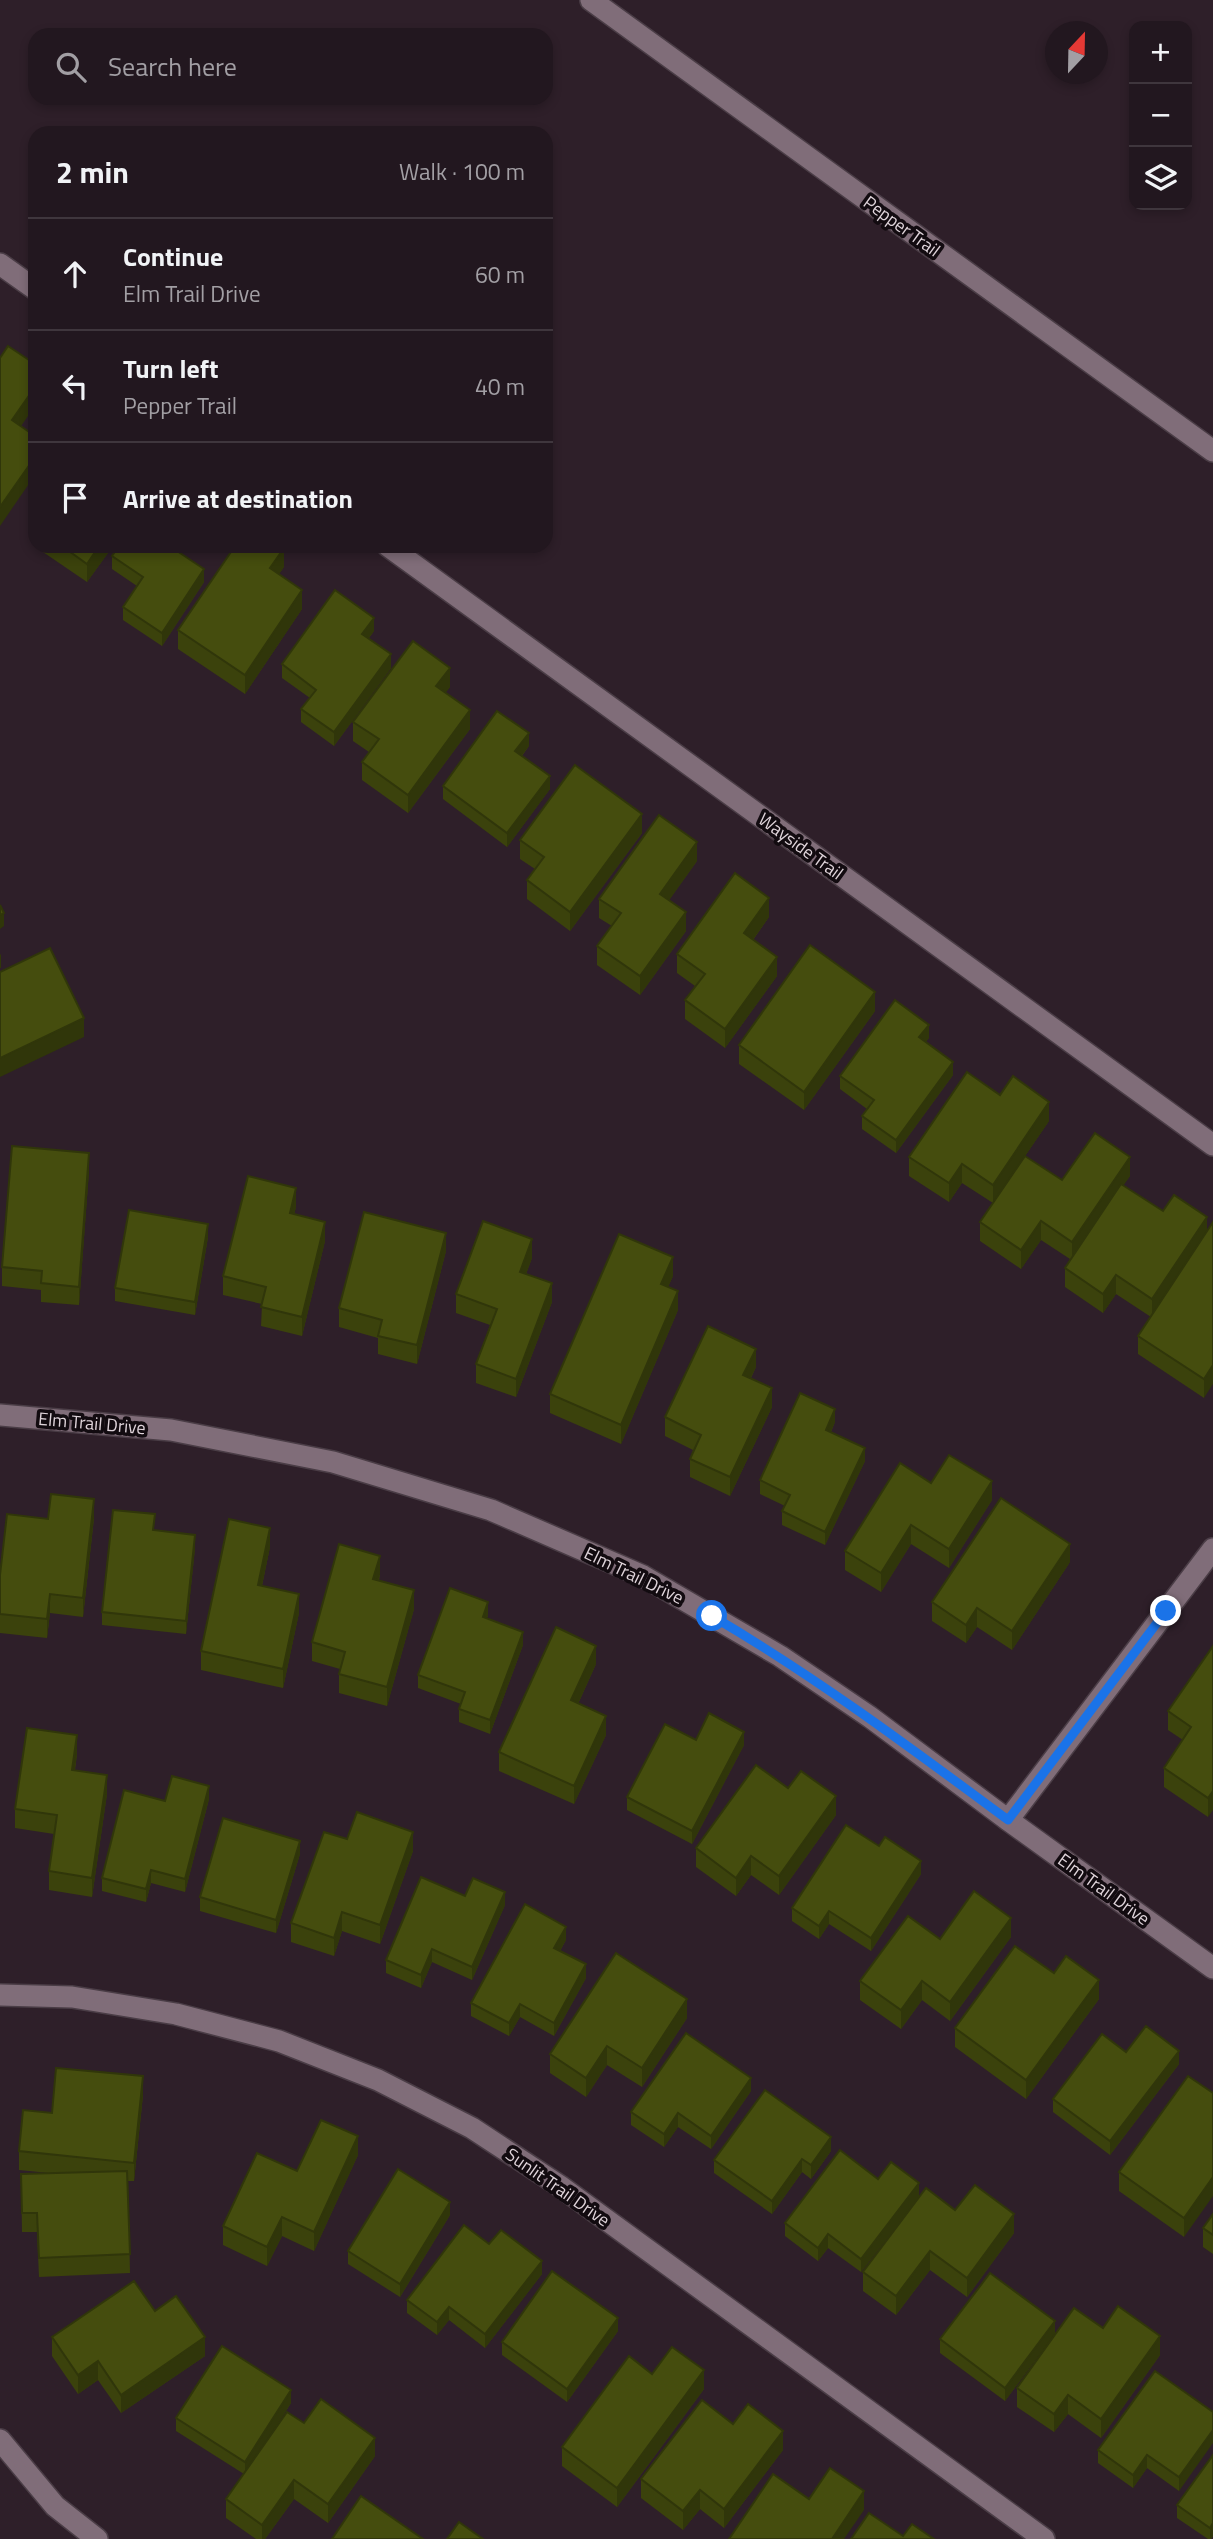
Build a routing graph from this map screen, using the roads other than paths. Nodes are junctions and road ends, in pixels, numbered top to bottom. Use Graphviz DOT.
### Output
graph roads {
  1 [pos="591,0"];
  2 [pos="0,264"];
  3 [pos="28,284"];
  4 [pos="1213,452"];
  5 [pos="398,553"];
  6 [pos="1213,1145"];
  7 [pos="0,1415"];
  8 [pos="1213,1549"];
  9 [pos="1008,1820"];
  10 [pos="1213,1968"];
  11 [pos="0,1995"];
  12 [pos="0,2440"];
  13 [pos="97,2539"];
  14 [pos="1044,2539"];
  1 -- 4 [label="street, Pepper Trail"];
  2 -- 3 [label="street"];
  5 -- 6 [label="street, Wayside Trail"];
  7 -- 9 [label="street, Elm Trail Drive"];
  8 -- 9 [label="street"];
  9 -- 10 [label="street, Elm Trail Drive"];
  11 -- 14 [label="street, Sunlit Trail Drive"];
  12 -- 13 [label="street"];
}
